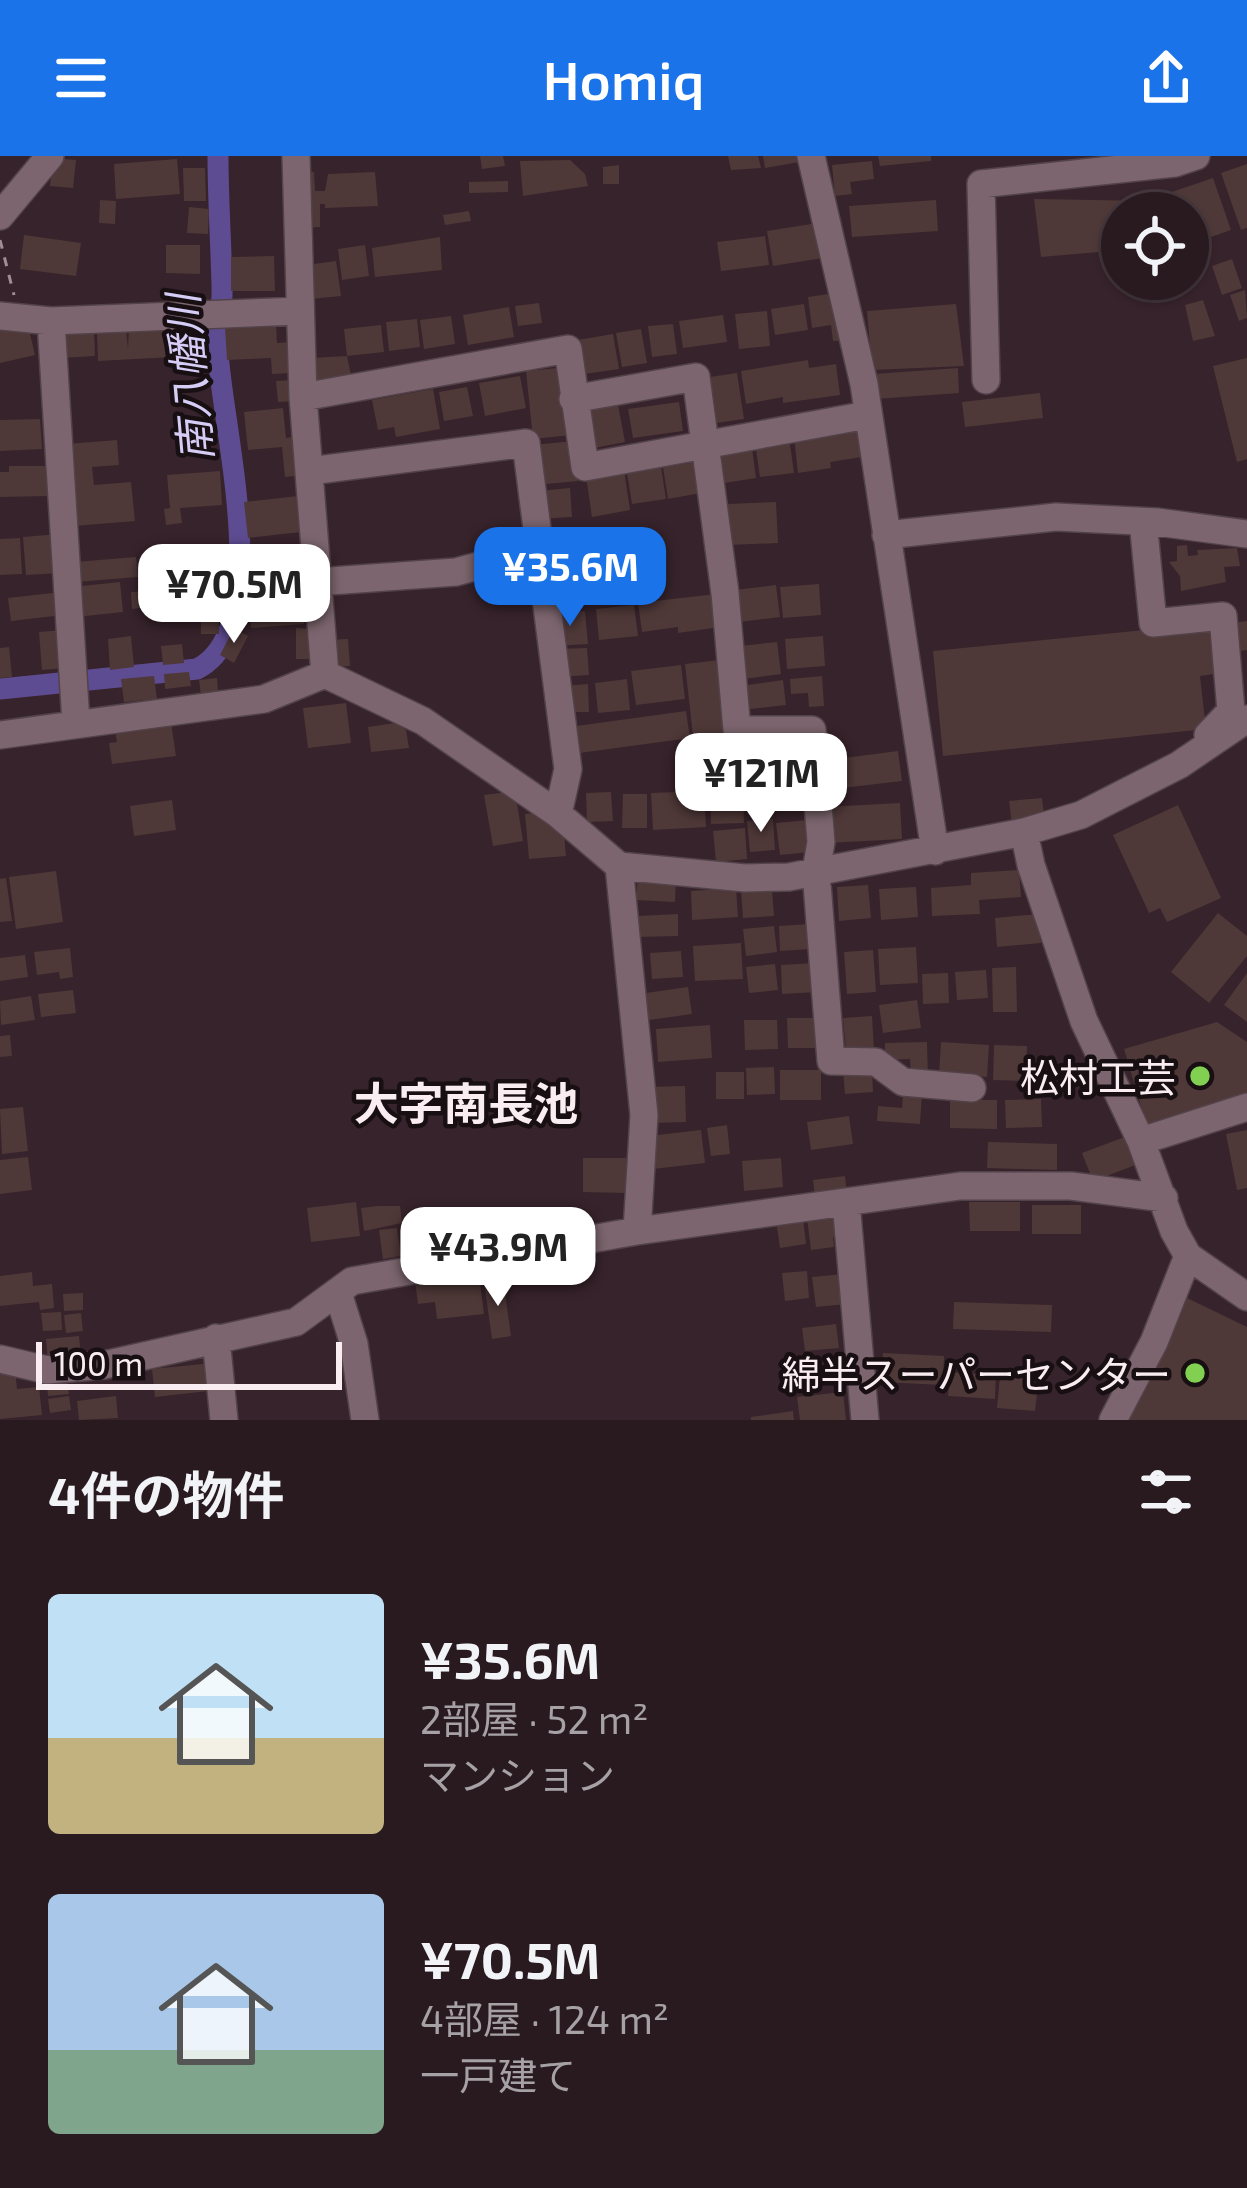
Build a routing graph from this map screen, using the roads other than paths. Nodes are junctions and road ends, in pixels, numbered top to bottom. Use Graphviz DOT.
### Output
graph roads {
  1 [pos="50,156"];
  2 [pos="296,156"];
  3 [pos="811,156"];
  4 [pos="1196,156"];
  5 [pos="0,216"];
  6 [pos="300,311"];
  7 [pos="9,317"];
  8 [pos="51,322"];
  9 [pos="986,380"];
  10 [pos="303,397"];
  11 [pos="573,399"];
  12 [pos="867,415"];
  13 [pos="707,444"];
  14 [pos="310,471"];
  15 [pos="1157,522"];
  16 [pos="1247,533"];
  17 [pos="886,536"];
  18 [pos="540,549"];
  19 [pos="316,582"];
  20 [pos="325,674"];
  21 [pos="1239,681"];
  22 [pos="1247,719"];
  23 [pos="76,723"];
  24 [pos="0,735"];
  25 [pos="1179,765"];
  26 [pos="558,814"];
  27 [pos="1024,832"];
  28 [pos="935,851"];
  29 [pos="620,866"];
  30 [pos="816,871"];
  31 [pos="972,1088"];
  32 [pos="1247,1107"];
  33 [pos="1142,1141"];
  34 [pos="1164,1198"];
  35 [pos="846,1202"];
  36 [pos="637,1231"];
  37 [pos="1188,1256"];
  38 [pos="338,1293"];
  39 [pos="1247,1297"];
  40 [pos="215,1338"];
  41 [pos="0,1359"];
  42 [pos="224,1420"];
  43 [pos="365,1420"];
  44 [pos="865,1420"];
  45 [pos="1113,1420"];
  1 -- 5 [label="street"];
  2 -- 6 [label="street"];
  3 -- 12 [label="street"];
  4 -- 9 [label="street"];
  6 -- 8 [label="street"];
  6 -- 10 [label="street"];
  7 -- 8 [label="street"];
  8 -- 23 [label="street"];
  10 -- 11 [label="street"];
  10 -- 14 [label="street"];
  11 -- 13 [label="street"];
  11 -- 13 [label="street"];
  12 -- 13 [label="street"];
  12 -- 17 [label="street"];
  13 -- 30 [label="street"];
  14 -- 18 [label="street"];
  14 -- 19 [label="street"];
  15 -- 16 [label="street"];
  15 -- 17 [label="street"];
  15 -- 21 [label="street"];
  17 -- 28 [label="street"];
  18 -- 19 [label="street"];
  18 -- 26 [label="street"];
  19 -- 20 [label="street"];
  20 -- 23 [label="street"];
  20 -- 26 [label="street"];
  21 -- 25 [label="street"];
  22 -- 25 [label="street"];
  23 -- 24 [label="street"];
  25 -- 27 [label="street"];
  26 -- 29 [label="street"];
  27 -- 28 [label="street"];
  27 -- 33 [label="street"];
  28 -- 30 [label="street"];
  29 -- 30 [label="street"];
  29 -- 36 [label="street"];
  30 -- 31 [label="street"];
  32 -- 33 [label="street"];
  33 -- 34 [label="street"];
  34 -- 35 [label="street"];
  34 -- 37 [label="street"];
  35 -- 36 [label="street"];
  35 -- 44 [label="street"];
  36 -- 38 [label="street"];
  37 -- 39 [label="street"];
  37 -- 45 [label="street"];
  38 -- 40 [label="street"];
  38 -- 43 [label="street"];
  40 -- 41 [label="street"];
  40 -- 42 [label="street"];
}
